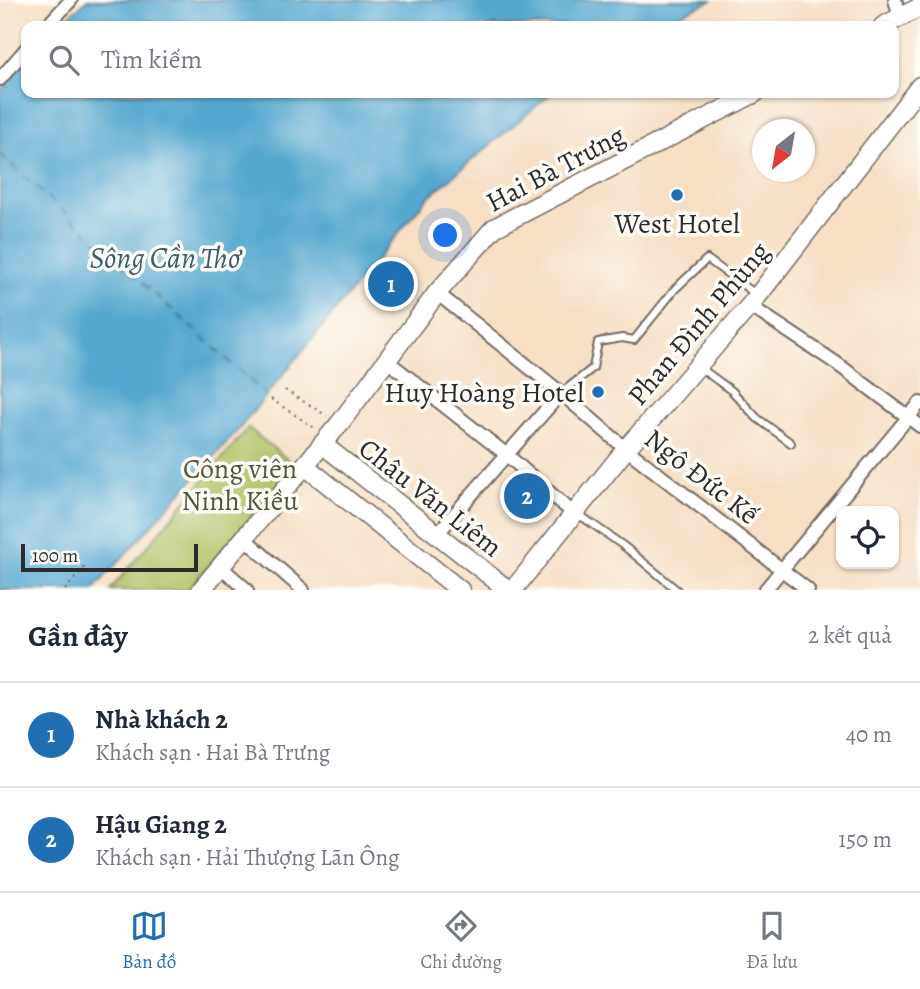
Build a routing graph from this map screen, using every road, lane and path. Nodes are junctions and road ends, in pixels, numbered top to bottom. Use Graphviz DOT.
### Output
graph roads {
  1 [pos="70,0"];
  2 [pos="920,7"];
  3 [pos="898,9"];
  4 [pos="51,21"];
  5 [pos="21,55"];
  6 [pos="0,79"];
  7 [pos="920,86"];
  8 [pos="745,98"];
  9 [pos="437,293"];
  10 [pos="754,301"];
  11 [pos="386,360"];
  12 [pos="698,366"];
  13 [pos="285,390"];
  14 [pos="561,393"];
  15 [pos="271,399"];
  16 [pos="920,403"];
  17 [pos="909,416"];
  18 [pos="920,426"];
  19 [pos="330,435"];
  20 [pos="791,443"];
  21 [pos="626,449"];
  22 [pos="507,455"];
  23 [pos="305,466"];
  24 [pos="574,514"];
  25 [pos="437,534"];
  26 [pos="245,539"];
  27 [pos="86,565"];
  28 [pos="221,567"];
  29 [pos="782,568"];
  30 [pos="65,590"];
  31 [pos="201,590"];
  32 [pos="247,590"];
  33 [pos="303,590"];
  34 [pos="460,590"];
  35 [pos="510,590"];
  36 [pos="677,590"];
  37 [pos="765,590"];
  38 [pos="808,590"];
  1 -- 4 [label="street"];
  2 -- 3 [label="street"];
  5 -- 6 [label="street"];
  7 -- 10 [label="street, Phan Đình Phùng"];
  8 -- 9 [label="street, Hai Bà Trưng"];
  9 -- 11 [label="street, Hai Bà Trưng"];
  9 -- 14 [label="street, Ngô Đức Kế"];
  10 -- 12 [label="street, Phan Đình Phùng"];
  10 -- 14 [label="lane"];
  10 -- 17 [label="street"];
  11 -- 19 [label="street, Hai Bà Trưng"];
  11 -- 22 [label="street"];
  12 -- 20 [label="lane"];
  12 -- 21 [label="street, Phan Đình Phùng"];
  13 -- 19 [label="path"];
  14 -- 21 [label="street, Ngô Đức Kế"];
  14 -- 22 [label="street"];
  15 -- 19 [label="path"];
  16 -- 17 [label="street"];
  17 -- 18 [label="street"];
  17 -- 29 [label="street"];
  19 -- 23 [label="street, Hai Bà Trưng"];
  19 -- 25 [label="street, Châu Văn Liêm"];
  21 -- 24 [label="street, Phan Đình Phùng"];
  21 -- 29 [label="street, Ngô Đức Kế"];
  22 -- 24 [label="street"];
  22 -- 25 [label="street"];
  23 -- 26 [label="street, Hai Bà Trưng"];
  23 -- 34 [label="street"];
  24 -- 35 [label="street, Phan Đình Phùng"];
  24 -- 36 [label="lane"];
  25 -- 35 [label="street, Châu Văn Liêm"];
  26 -- 28 [label="street, Hai Bà Trưng"];
  26 -- 33 [label="street"];
  27 -- 30 [label="path"];
  28 -- 31 [label="street, Hai Bà Trưng"];
  28 -- 32 [label="street"];
  29 -- 37 [label="street"];
  29 -- 38 [label="street, Ngô Đức Kế"];
}
